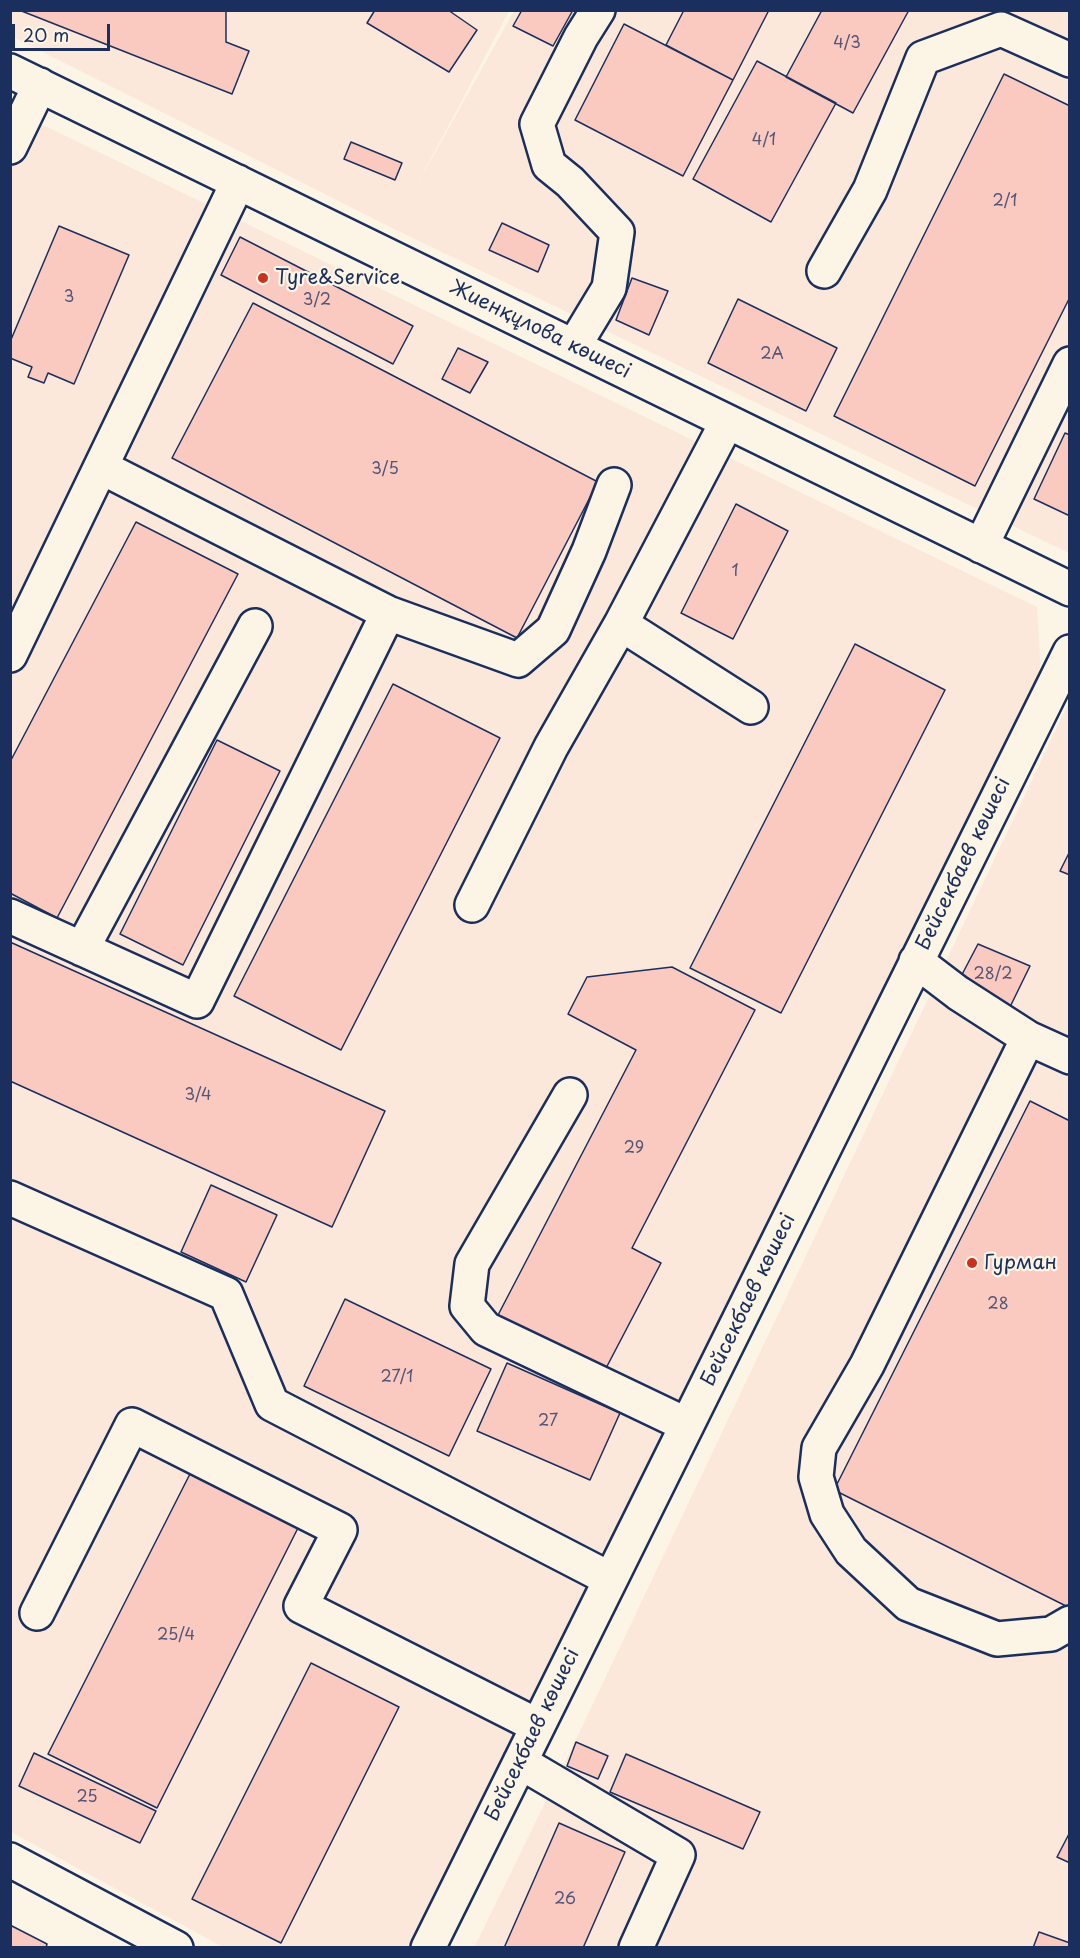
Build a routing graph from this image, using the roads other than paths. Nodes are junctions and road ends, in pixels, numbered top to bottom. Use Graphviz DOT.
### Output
graph roads {
  1 [pos="598,10"];
  2 [pos="1070,60"];
  3 [pos="10,70"];
  4 [pos="40,85"];
  5 [pos="10,147"];
  6 [pos="238,182"];
  7 [pos="824,271"];
  8 [pos="574,346"];
  9 [pos="1070,364"];
  10 [pos="727,422"];
  11 [pos="101,467"];
  12 [pos="614,485"];
  13 [pos="981,546"];
  14 [pos="1070,589"];
  15 [pos="388,613"];
  16 [pos="621,624"];
  17 [pos="255,626"];
  18 [pos="1070,652"];
  19 [pos="10,655"];
  20 [pos="751,707"];
  21 [pos="472,905"];
  22 [pos="10,916"];
  23 [pos="82,949"];
  24 [pos="916,961"];
  25 [pos="1028,1038"];
  26 [pos="1070,1058"];
  27 [pos="570,1095"];
  28 [pos="10,1198"];
  29 [pos="687,1425"];
  30 [pos="610,1579"];
  31 [pos="36,1613"];
  32 [pos="1070,1623"];
  33 [pos="538,1726"];
  34 [pos="520,1762"];
  35 [pos="10,1860"];
  36 [pos="176,1947"];
  37 [pos="428,1947"];
  38 [pos="636,1947"];
  1 -- 8 [label="street"];
  2 -- 7 [label="street"];
  3 -- 4 [label="street, Жиенқұлова көшесі"];
  4 -- 5 [label="street"];
  4 -- 6 [label="street, Жиенқұлова көшесі"];
  6 -- 8 [label="street, Жиенқұлова көшесі"];
  6 -- 11 [label="street"];
  8 -- 10 [label="street, Жиенқұлова көшесі"];
  9 -- 13 [label="street"];
  10 -- 13 [label="street, Жиенқұлова көшесі"];
  10 -- 16 [label="street"];
  11 -- 15 [label="street"];
  11 -- 19 [label="street"];
  12 -- 15 [label="street"];
  13 -- 14 [label="street, Жиенқұлова көшесі"];
  15 -- 23 [label="street"];
  16 -- 20 [label="street"];
  16 -- 21 [label="street"];
  17 -- 23 [label="street"];
  18 -- 24 [label="street, Бейсекбаев көшесі"];
  22 -- 23 [label="street"];
  24 -- 25 [label="street"];
  24 -- 29 [label="street, Бейсекбаев көшесі"];
  25 -- 26 [label="street"];
  25 -- 32 [label="street"];
  27 -- 29 [label="street"];
  28 -- 30 [label="street"];
  29 -- 30 [label="street, Бейсекбаев көшесі"];
  30 -- 33 [label="street, Бейсекбаев көшесі"];
  31 -- 33 [label="street"];
  33 -- 34 [label="street, Бейсекбаев көшесі"];
  34 -- 37 [label="street, Бейсекбаев көшесі"];
  34 -- 38 [label="street"];
  35 -- 36 [label="street"];
}
